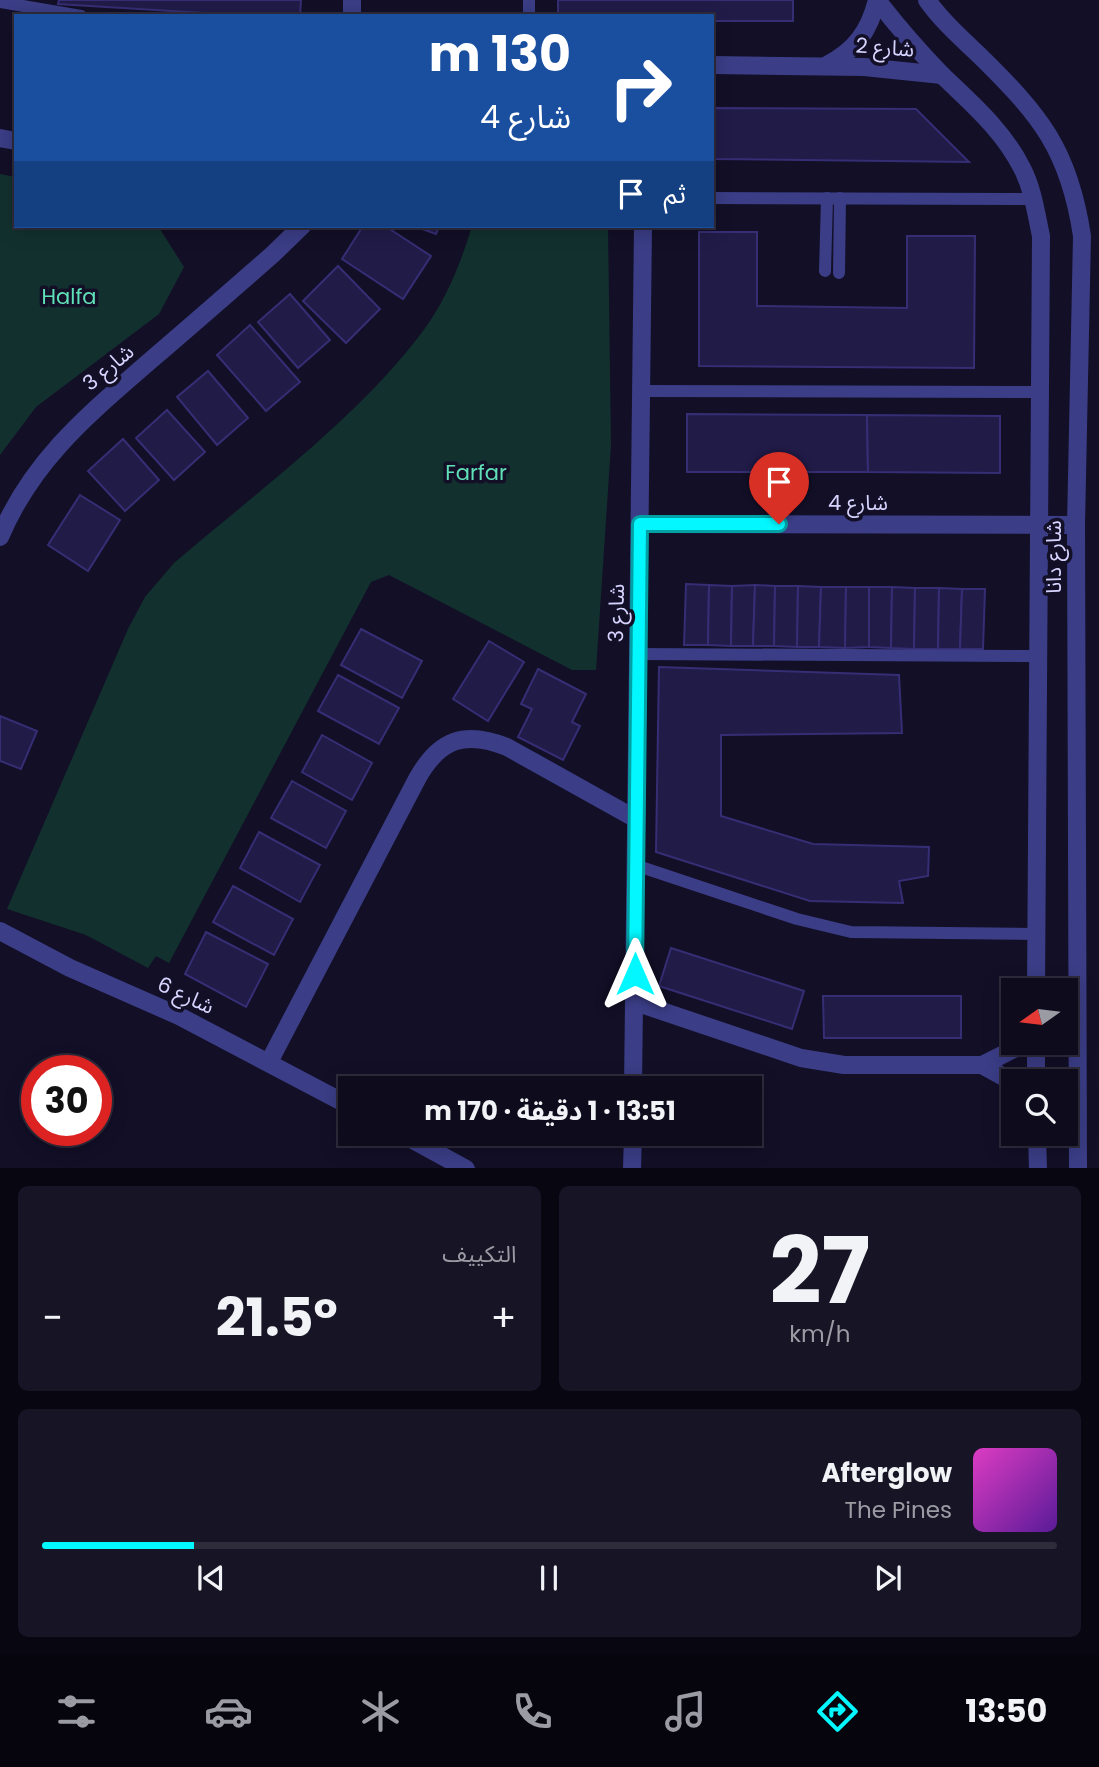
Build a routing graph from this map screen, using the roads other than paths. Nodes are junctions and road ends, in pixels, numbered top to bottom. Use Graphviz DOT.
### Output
graph roads {
  1 [pos="877,0"];
  2 [pos="927,0"];
  3 [pos="0,2"];
  4 [pos="69,14"];
  5 [pos="714,65"];
  6 [pos="824,67"];
  7 [pos="942,75"];
  8 [pos="714,198"];
  9 [pos="827,198"];
  10 [pos="840,198"];
  11 [pos="1034,199"];
  12 [pos="300,228"];
  13 [pos="643,228"];
  14 [pos="825,271"];
  15 [pos="839,273"];
  16 [pos="641,391"];
  17 [pos="1039,392"];
  18 [pos="640,524"];
  19 [pos="1039,525"];
  20 [pos="1076,525"];
  21 [pos="0,537"];
  22 [pos="638,654"];
  23 [pos="1038,656"];
  24 [pos="636,819"];
  25 [pos="635,865"];
  26 [pos="0,931"];
  27 [pos="1036,934"];
  28 [pos="1036,978"];
  29 [pos="635,1002"];
  30 [pos="1002,1055"];
  31 [pos="269,1062"];
  32 [pos="982,1065"];
  33 [pos="1001,1075"];
  34 [pos="634,1076"];
  35 [pos="338,1099"];
  36 [pos="425,1146"];
  37 [pos="633,1146"];
  38 [pos="1037,1146"];
  39 [pos="466,1168"];
  40 [pos="632,1168"];
  41 [pos="1038,1168"];
  42 [pos="1078,1168"];
  1 -- 6 [label="street, شارع 2"];
  1 -- 7 [label="street, شارع دانا"];
  2 -- 20 [label="street, شارع دانا"];
  3 -- 4 [label="lane"];
  5 -- 6 [label="street, شارع 2"];
  6 -- 7 [label="street, شارع 2"];
  7 -- 11 [label="street, شارع دانا"];
  8 -- 9 [label="lane"];
  9 -- 10 [label="lane"];
  9 -- 14 [label="lane"];
  10 -- 11 [label="lane"];
  10 -- 15 [label="lane"];
  11 -- 17 [label="street, شارع دانا"];
  12 -- 21 [label="street, شارع 3"];
  13 -- 16 [label="street, شارع 3"];
  16 -- 17 [label="lane"];
  16 -- 18 [label="street, شارع 3"];
  17 -- 19 [label="street, شارع دانا"];
  18 -- 19 [label="street, شارع 4"];
  18 -- 22 [label="street, شارع 3"];
  19 -- 20 [label="street, شارع 4"];
  19 -- 23 [label="street, شارع دانا"];
  20 -- 42 [label="street, شارع دانا"];
  22 -- 23 [label="lane"];
  22 -- 24 [label="street, شارع 3"];
  23 -- 27 [label="street, شارع دانا"];
  24 -- 25 [label="street, شارع 3"];
  24 -- 31 [label="street"];
  25 -- 27 [label="lane"];
  25 -- 29 [label="street, شارع 3"];
  26 -- 31 [label="street, شارع 6"];
  27 -- 28 [label="street, شارع دانا"];
  29 -- 32 [label="street"];
  29 -- 34 [label="street, شارع 3"];
  30 -- 32 [label="street"];
  31 -- 35 [label="street, شارع 6"];
  32 -- 33 [label="street"];
  36 -- 39 [label="street"];
  37 -- 40 [label="street"];
  38 -- 41 [label="street"];
}
